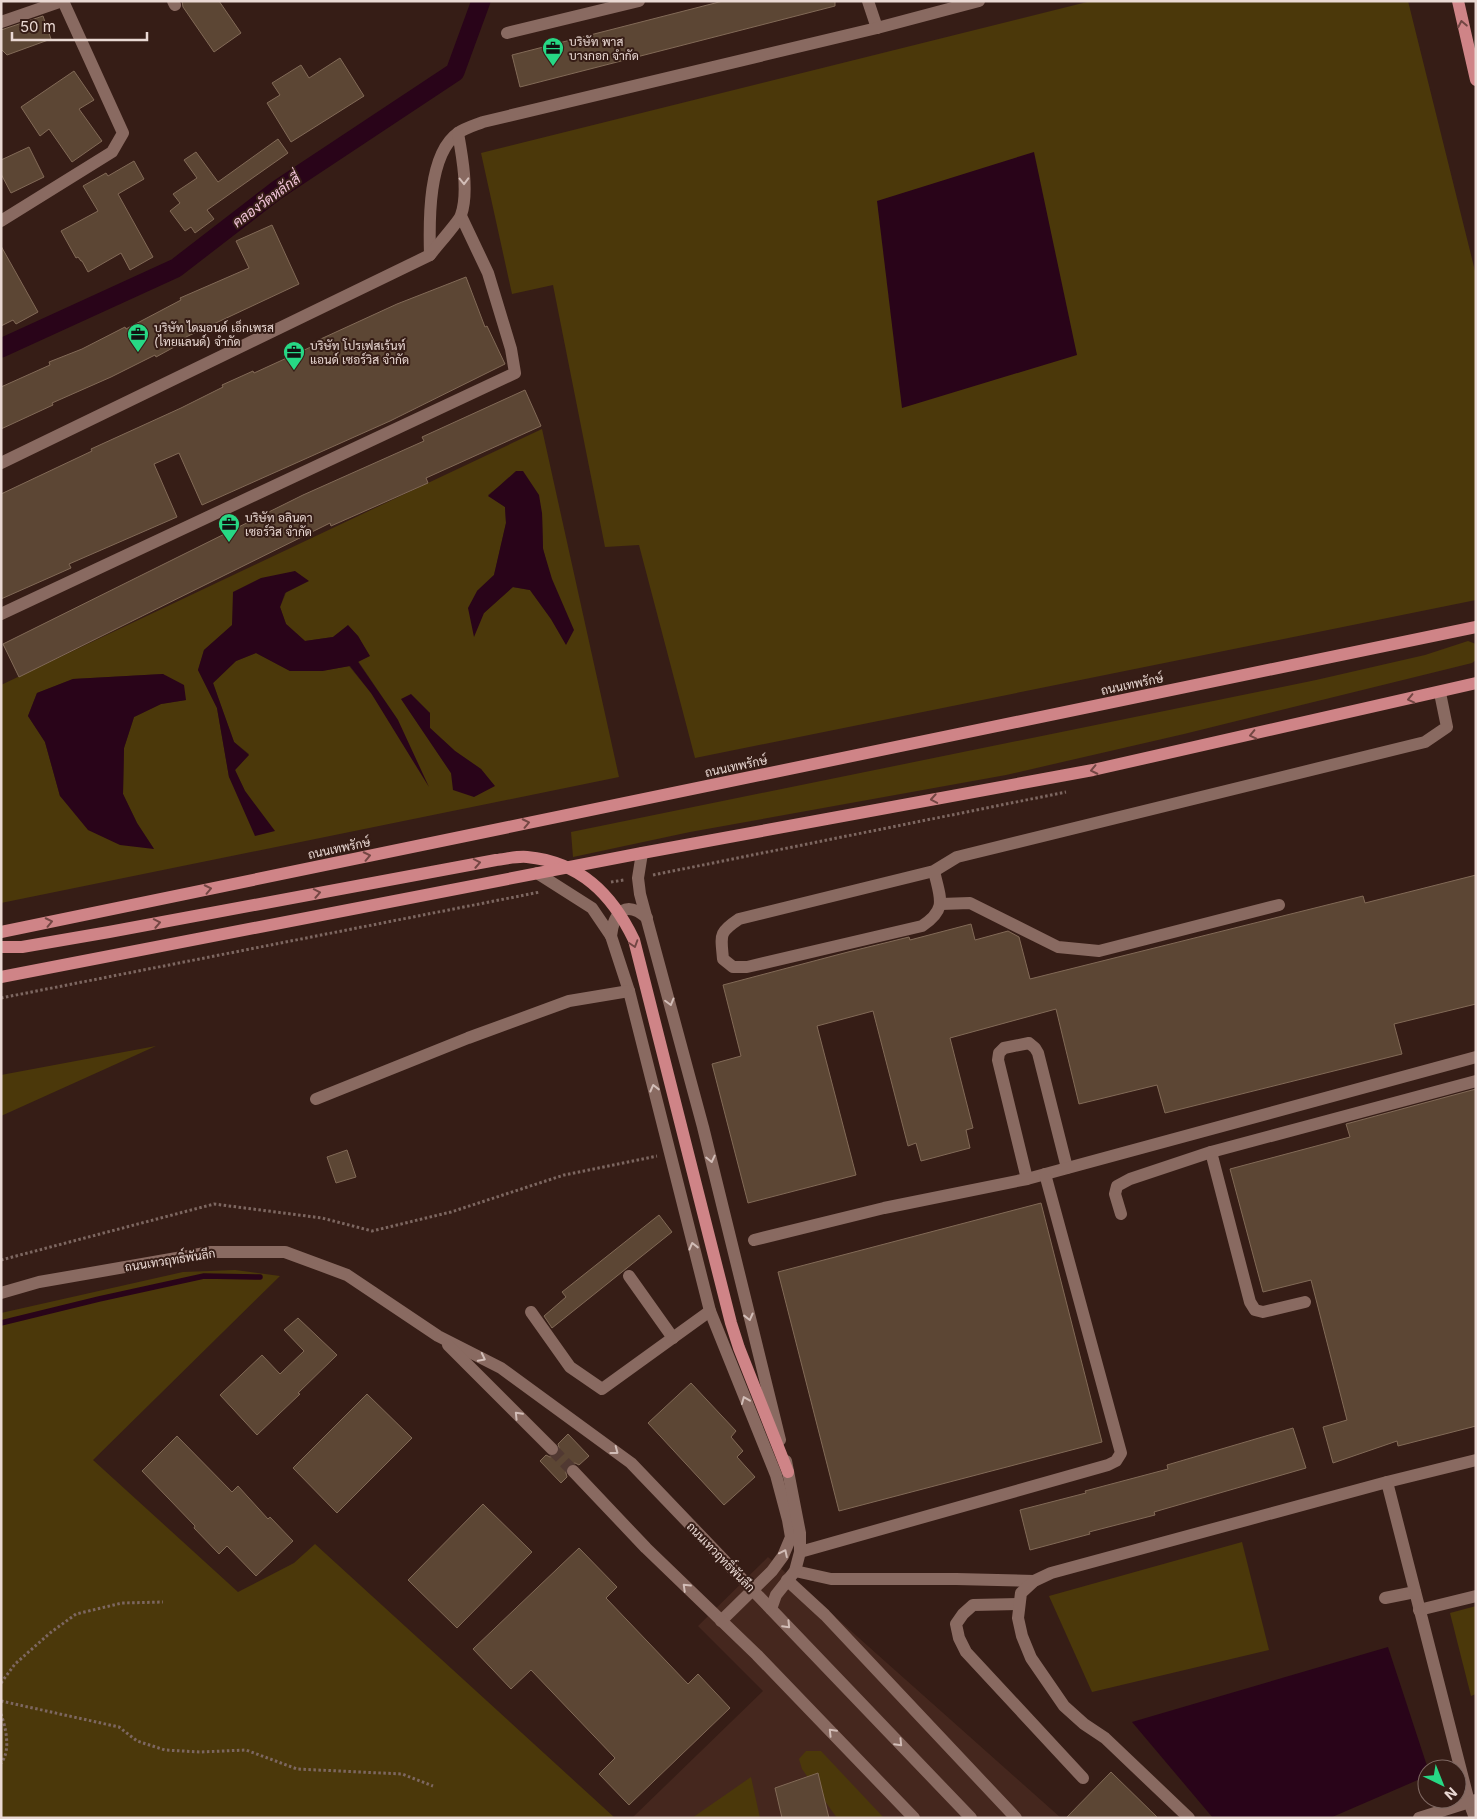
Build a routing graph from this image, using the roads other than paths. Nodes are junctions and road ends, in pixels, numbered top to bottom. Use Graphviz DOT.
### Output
graph roads {
  1 [pos="62,1"];
  2 [pos="639,1"];
  3 [pos="868,1"];
  4 [pos="979,1"];
  5 [pos="1458,1"];
  6 [pos="1,22"];
  7 [pos="877,28"];
  8 [pos="507,33"];
  9 [pos="1476,80"];
  10 [pos="458,133"];
  11 [pos="461,216"];
  12 [pos="1,221"];
  13 [pos="430,255"];
  14 [pos="1,463"];
  15 [pos="1,614"];
  16 [pos="1476,627"];
  17 [pos="1476,684"];
  18 [pos="1440,693"];
  19 [pos="642,853"];
  20 [pos="934,871"];
  21 [pos="537,874"];
  22 [pos="941,904"];
  23 [pos="1279,905"];
  24 [pos="647,918"];
  25 [pos="1,932"];
  26 [pos="611,936"];
  27 [pos="1,947"];
  28 [pos="1,976"];
  29 [pos="629,991"];
  30 [pos="1476,1057"];
  31 [pos="1476,1082"];
  32 [pos="316,1099"];
  33 [pos="1212,1152"];
  34 [pos="1067,1168"];
  35 [pos="1045,1174"];
  36 [pos="1027,1179"];
  37 [pos="1121,1214"];
  38 [pos="754,1240"];
  39 [pos="629,1276"];
  40 [pos="1,1293"];
  41 [pos="1306,1302"];
  42 [pos="710,1311"];
  43 [pos="530,1312"];
  44 [pos="438,1336"];
  45 [pos="673,1338"];
  46 [pos="552,1449"];
  47 [pos="1476,1460"];
  48 [pos="573,1471"];
  49 [pos="788,1472"];
  50 [pos="1387,1482"];
  51 [pos="800,1552"];
  52 [pos="791,1576"];
  53 [pos="1034,1581"];
  54 [pos="753,1590"];
  55 [pos="1415,1592"];
  56 [pos="1476,1596"];
  57 [pos="1385,1598"];
  58 [pos="1019,1604"];
  59 [pos="771,1609"];
  60 [pos="1419,1610"];
  61 [pos="721,1621"];
  62 [pos="1083,1778"];
  63 [pos="1473,1801"];
  64 [pos="914,1818"];
  65 [pos="971,1818"];
  66 [pos="1016,1818"];
  67 [pos="1189,1818"];
  68 [pos="1419,1818"];
  69 [pos="1475,1818"];
  1 -- 6 [label="street"];
  1 -- 12 [label="street"];
  2 -- 8 [label="street"];
  3 -- 7 [label="street"];
  4 -- 7 [label="street"];
  9 -- 5 [label="main road, one-way"];
  7 -- 10 [label="street"];
  10 -- 11 [label="street, one-way"];
  10 -- 13 [label="street"];
  11 -- 13 [label="street"];
  11 -- 15 [label="street"];
  13 -- 14 [label="street"];
  25 -- 16 [label="main road, ถนนเทพรักษ์, one-way"];
  17 -- 18 [label="main road"];
  18 -- 19 [label="main road, one-way"];
  18 -- 20 [label="street"];
  19 -- 21 [label="main road"];
  19 -- 24 [label="street"];
  20 -- 22 [label="street"];
  20 -- 22 [label="street"];
  21 -- 26 [label="street"];
  21 -- 28 [label="main road"];
  22 -- 23 [label="street"];
  24 -- 26 [label="street"];
  24 -- 49 [label="street, one-way"];
  26 -- 29 [label="street"];
  27 -- 49 [label="main road, one-way"];
  29 -- 32 [label="street"];
  42 -- 29 [label="street, one-way"];
  30 -- 34 [label="street"];
  31 -- 33 [label="street"];
  33 -- 37 [label="street"];
  33 -- 41 [label="street"];
  34 -- 35 [label="street"];
  34 -- 36 [label="street"];
  35 -- 36 [label="street"];
  35 -- 51 [label="street"];
  36 -- 38 [label="street"];
  39 -- 45 [label="street"];
  40 -- 44 [label="street, ถนนเทวฤทธิ์พันลึก"];
  42 -- 45 [label="street"];
  54 -- 42 [label="street, one-way"];
  43 -- 45 [label="street"];
  46 -- 44 [label="street, ถนนเทวฤทธิ์พันลึก, one-way"];
  44 -- 54 [label="street, ถนนเทวฤทธิ์พันลึก, one-way"];
  47 -- 50 [label="street"];
  61 -- 48 [label="street, one-way"];
  49 -- 51 [label="street"];
  50 -- 53 [label="street"];
  50 -- 55 [label="street"];
  51 -- 52 [label="street"];
  52 -- 53 [label="street"];
  52 -- 59 [label="street"];
  52 -- 66 [label="street"];
  53 -- 58 [label="street"];
  54 -- 59 [label="street, ถนนเทวฤทธิ์พันลึก"];
  54 -- 61 [label="street"];
  55 -- 57 [label="street"];
  55 -- 60 [label="street"];
  56 -- 60 [label="street"];
  58 -- 62 [label="street"];
  58 -- 67 [label="street"];
  59 -- 65 [label="street, ถนนเทวฤทธิ์พันลึก, one-way"];
  60 -- 63 [label="street"];
  64 -- 61 [label="street, one-way"];
  63 -- 68 [label="street"];
  63 -- 69 [label="street"];
}
